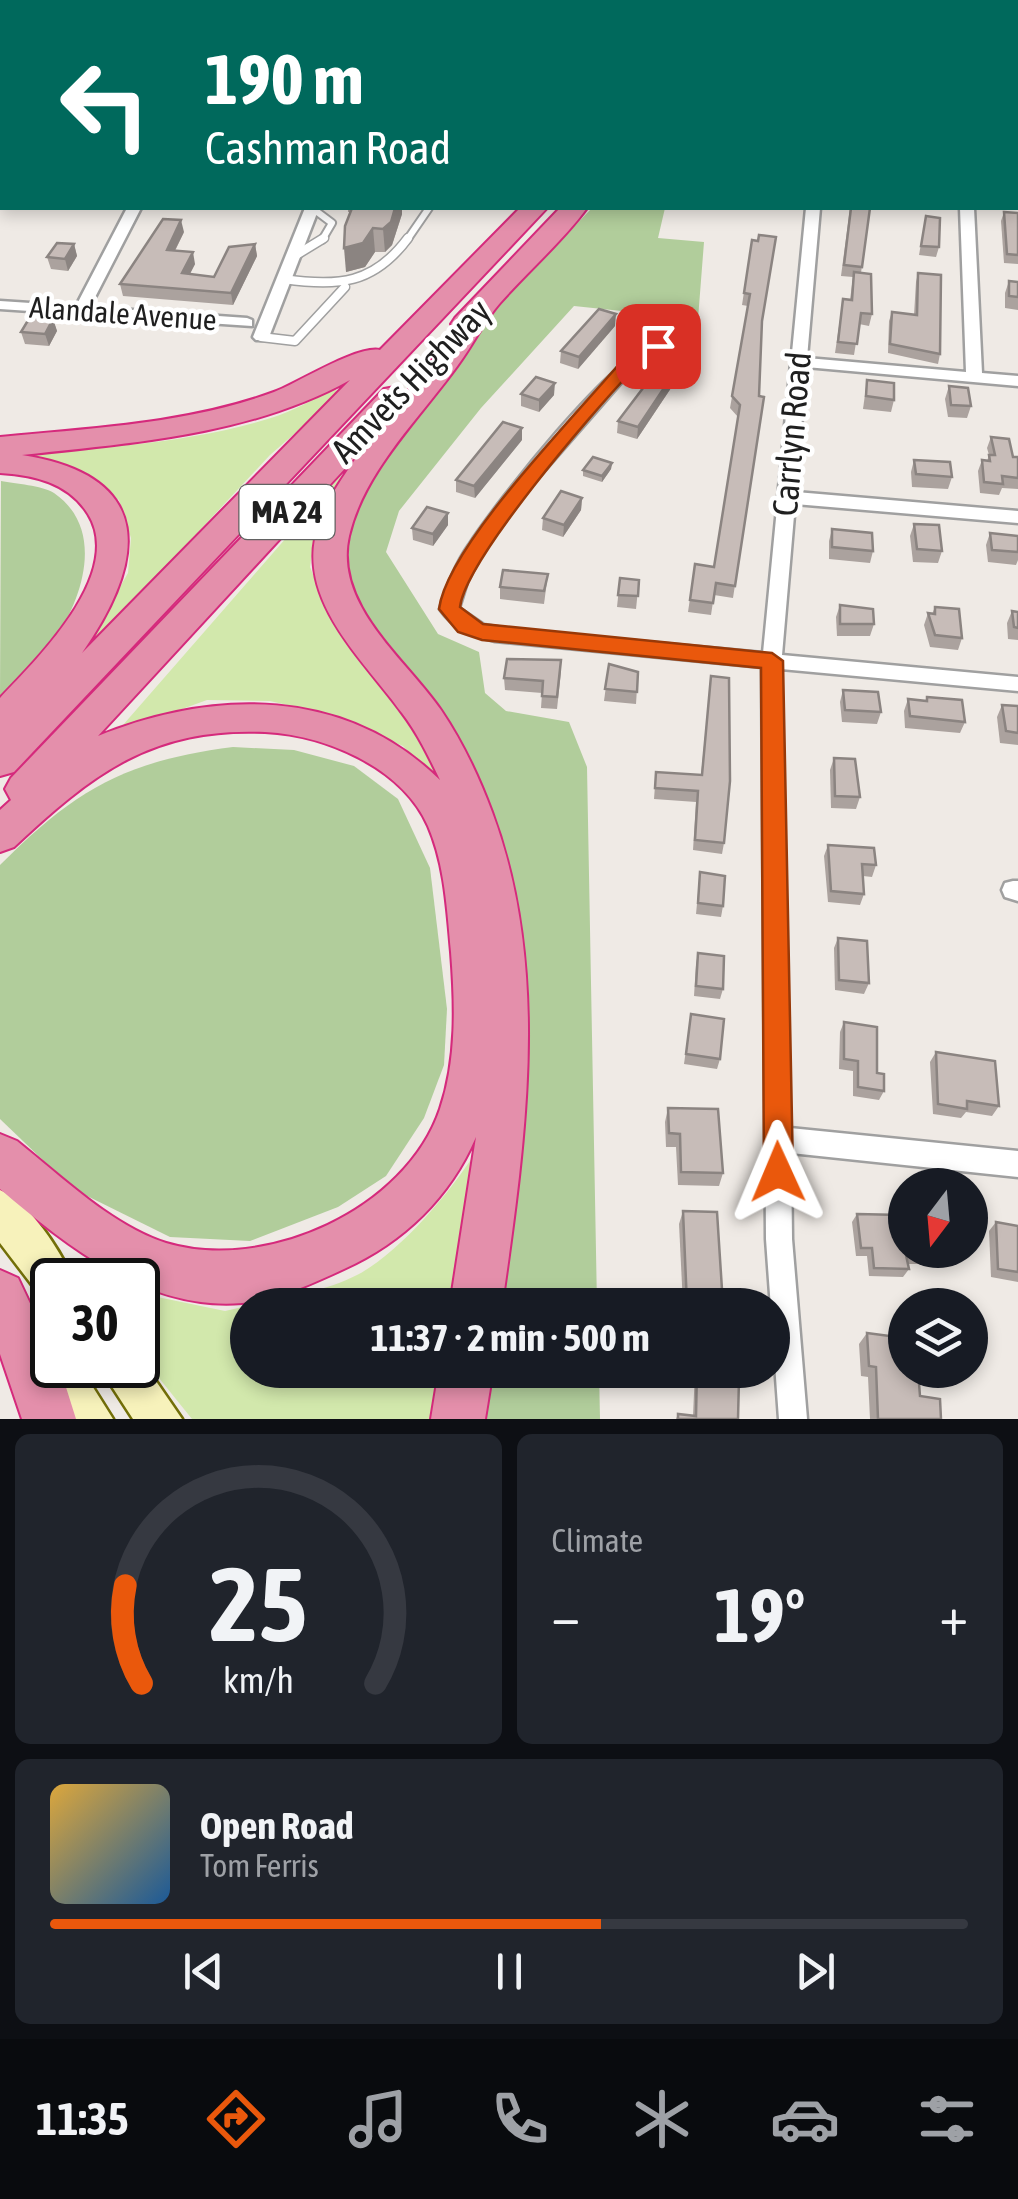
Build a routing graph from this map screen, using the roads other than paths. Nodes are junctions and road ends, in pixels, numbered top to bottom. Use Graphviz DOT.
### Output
graph roads {
  1 [pos="133,210"];
  2 [pos="311,210"];
  3 [pos="315,210"];
  4 [pos="428,210"];
  5 [pos="532,210"];
  6 [pos="572,210"];
  7 [pos="813,210"];
  8 [pos="967,210"];
  9 [pos="292,257"];
  10 [pos="284,279"];
  11 [pos="345,286"];
  12 [pos="0,305"];
  13 [pos="483,306"];
  14 [pos="80,312"];
  15 [pos="246,323"];
  16 [pos="262,337"];
  17 [pos="404,338"];
  18 [pos="658,346"];
  19 [pos="799,362"];
  20 [pos="974,378"];
  21 [pos="1018,381"];
  22 [pos="0,448"];
  23 [pos="0,462"];
  24 [pos="784,496"];
  25 [pos="1018,517"];
  26 [pos="772,661"];
  27 [pos="1018,684"];
  28 [pos="0,722"];
  29 [pos="0,761"];
  30 [pos="0,816"];
  31 [pos="0,835"];
  32 [pos="778,1139"];
  33 [pos="0,1158"];
  34 [pos="1018,1164"];
  35 [pos="0,1210"];
  36 [pos="37,1258"];
  37 [pos="0,1288"];
  38 [pos="478,1288"];
  39 [pos="0,1296"];
  40 [pos="30,1331"];
  41 [pos="70,1388"];
  42 [pos="136,1388"];
  43 [pos="463,1388"];
  44 [pos="49,1419"];
  45 [pos="91,1419"];
  46 [pos="160,1419"];
  47 [pos="458,1419"];
  48 [pos="793,1419"];
  1 -- 14 [label="street"];
  2 -- 9 [label="street"];
  3 -- 9 [label="lane"];
  4 -- 11 [label="lane"];
  5 -- 17 [label="highway, Amvets Highway / MA 24"];
  6 -- 13 [label="highway, Amvets Highway / MA 24"];
  7 -- 19 [label="street, Carrlyn Road"];
  8 -- 20 [label="street"];
  9 -- 10 [label="street"];
  10 -- 11 [label="lane"];
  10 -- 16 [label="street"];
  11 -- 16 [label="lane"];
  12 -- 14 [label="street, Alandale Avenue"];
  13 -- 30 [label="highway, Amvets Highway / MA 24"];
  13 -- 38 [label="highway"];
  14 -- 15 [label="street, Alandale Avenue"];
  17 -- 22 [label="highway"];
  17 -- 29 [label="highway, Amvets Highway / MA 24"];
  18 -- 26 [label="street"];
  19 -- 20 [label="street"];
  19 -- 24 [label="street, Carrlyn Road"];
  20 -- 21 [label="street"];
  23 -- 28 [label="highway"];
  24 -- 25 [label="street"];
  24 -- 26 [label="street, Carrlyn Road"];
  26 -- 27 [label="street"];
  26 -- 32 [label="street, Carrlyn Road"];
  31 -- 33 [label="highway"];
  32 -- 34 [label="street"];
  32 -- 48 [label="street, Carrlyn Road"];
  35 -- 36 [label="main road"];
  37 -- 40 [label="main road"];
  39 -- 44 [label="highway"];
  41 -- 45 [label="main road"];
  42 -- 46 [label="main road"];
  43 -- 47 [label="highway"];
}
